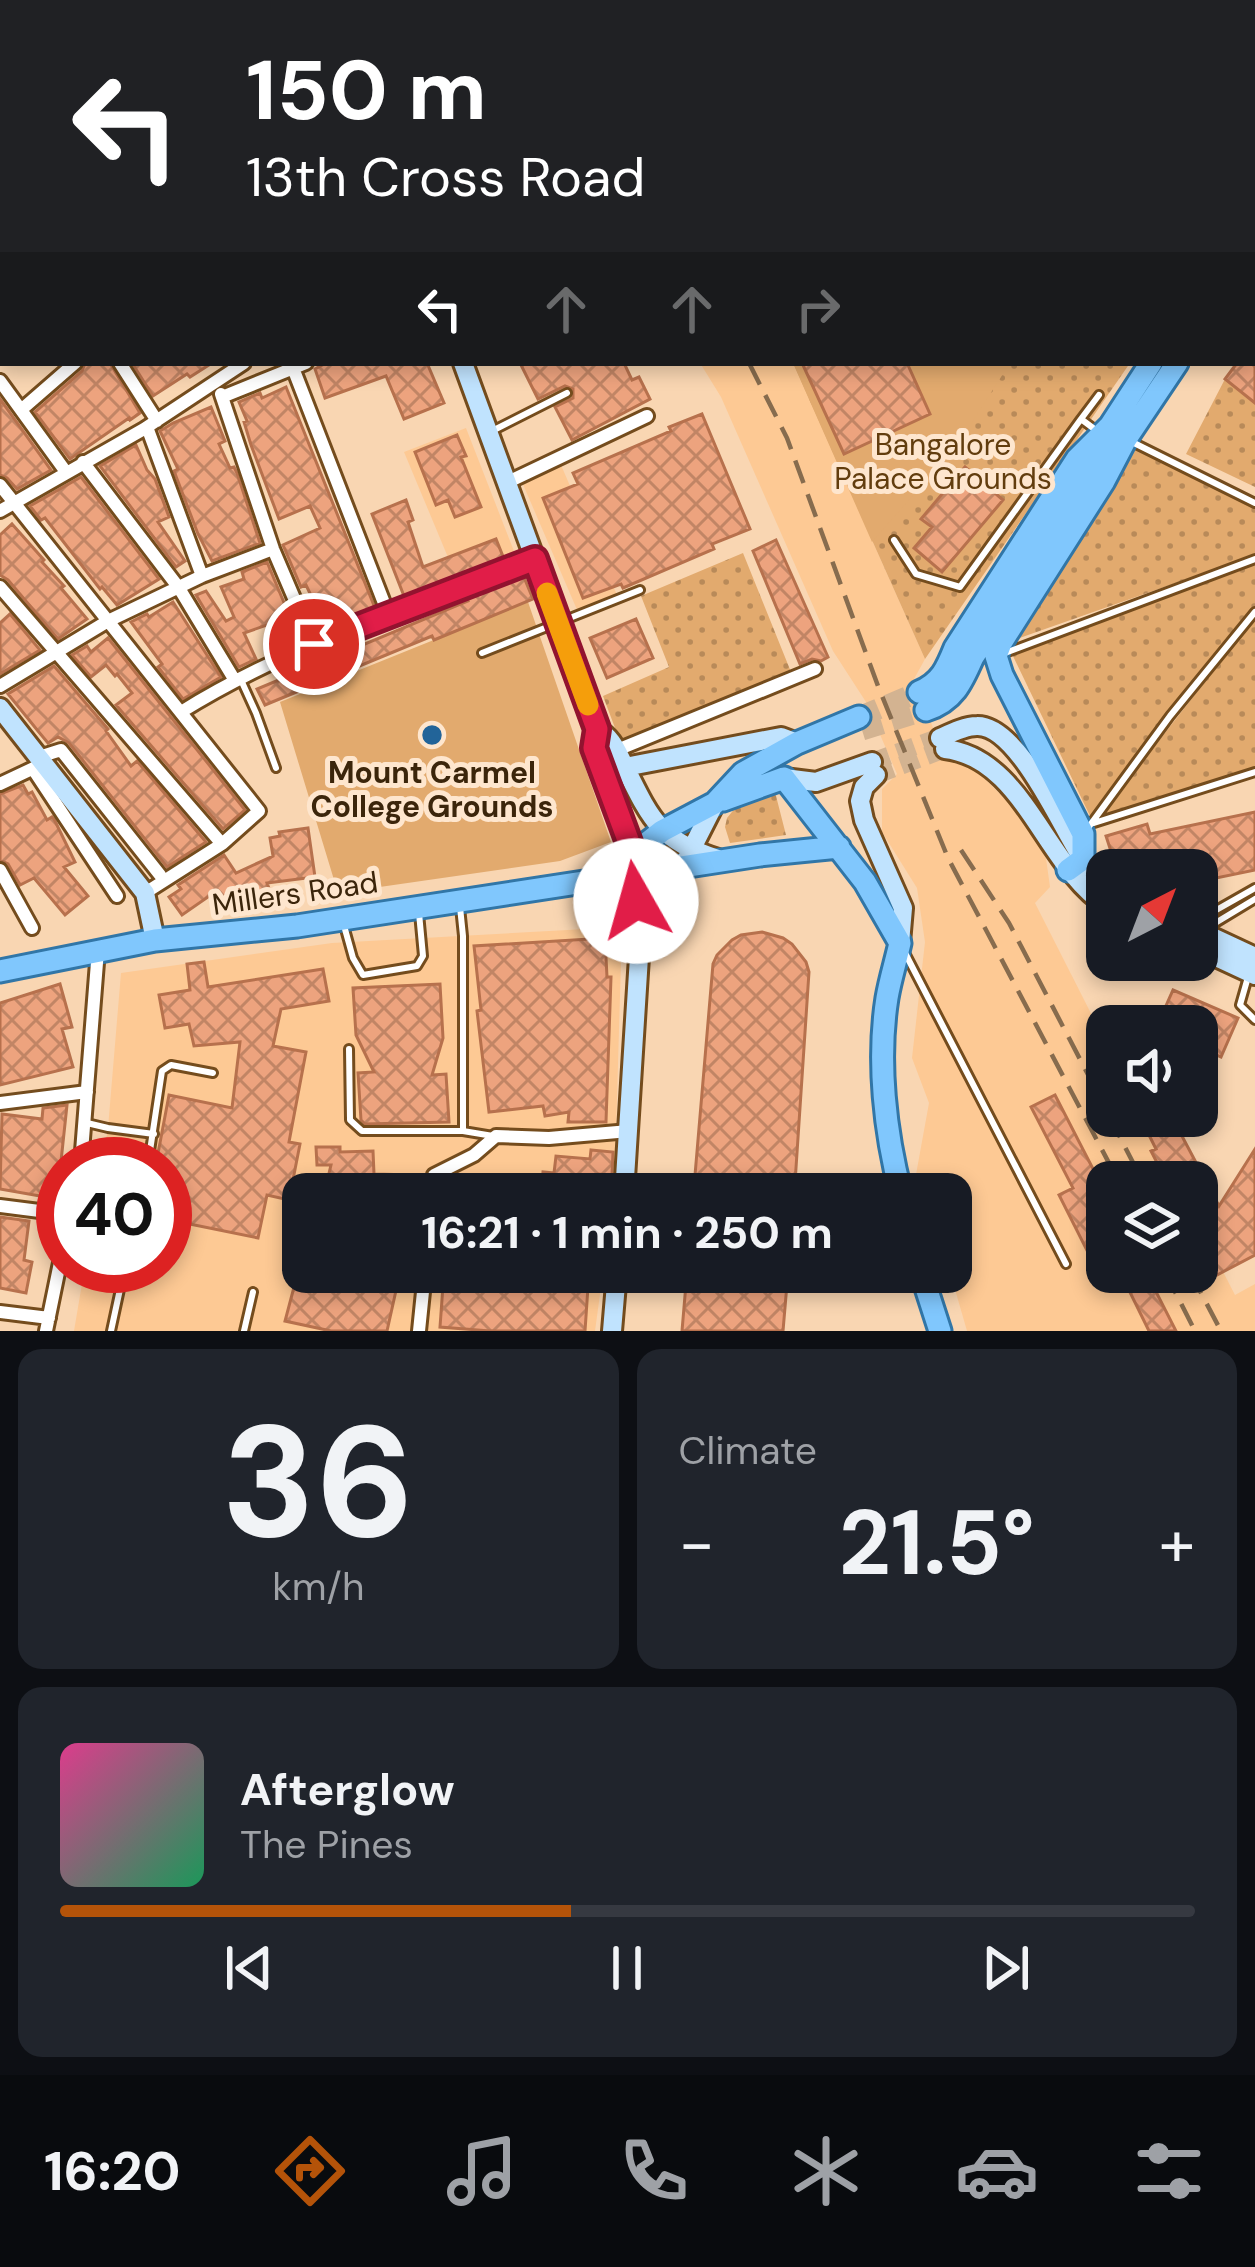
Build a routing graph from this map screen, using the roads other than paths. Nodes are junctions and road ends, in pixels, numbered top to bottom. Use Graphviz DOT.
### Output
graph roads {
  1 [pos="72,366"];
  2 [pos="122,366"];
  3 [pos="216,366"];
  4 [pos="240,366"];
  5 [pos="300,366"];
  6 [pos="464,366"];
  7 [pos="1148,366"];
  8 [pos="1175,366"];
  9 [pos="220,379"];
  10 [pos="1,383"];
  11 [pos="567,393"];
  12 [pos="1099,394"];
  13 [pos="223,397"];
  14 [pos="21,410"];
  15 [pos="647,416"];
  16 [pos="1081,419"];
  17 [pos="152,424"];
  18 [pos="1094,428"];
  19 [pos="489,432"];
  20 [pos="1126,439"];
  21 [pos="83,462"];
  22 [pos="66,472"];
  23 [pos="508,482"];
  24 [pos="0,485"];
  25 [pos="13,502"];
  26 [pos="1255,503"];
  27 [pos="0,511"];
  28 [pos="894,540"];
  29 [pos="273,549"];
  30 [pos="535,559"];
  31 [pos="1255,559"];
  32 [pos="202,576"];
  33 [pos="0,587"];
  34 [pos="179,589"];
  35 [pos="640,590"];
  36 [pos="1255,612"];
  37 [pos="389,616"];
  38 [pos="108,621"];
  39 [pos="558,623"];
  40 [pos="314,644"];
  41 [pos="58,651"];
  42 [pos="482,653"];
  43 [pos="996,656"];
  44 [pos="815,669"];
  45 [pos="237,678"];
  46 [pos="0,686"];
  47 [pos="0,707"];
  48 [pos="181,712"];
  49 [pos="597,729"];
  50 [pos="797,743"];
  51 [pos="621,758"];
  52 [pos="39,763"];
  53 [pos="276,767"];
  54 [pos="1255,772"];
  55 [pos="784,778"];
  56 [pos="0,784"];
  57 [pos="715,802"];
  58 [pos="1087,830"];
  59 [pos="662,831"];
  60 [pos="222,844"];
  61 [pos="839,847"];
  62 [pos="687,859"];
  63 [pos="1075,864"];
  64 [pos="635,866"];
  65 [pos="0,870"];
  66 [pos="1086,871"];
  67 [pos="160,875"];
  68 [pos="1086,881"];
  69 [pos="1255,888"];
  70 [pos="145,893"];
  71 [pos="117,896"];
  72 [pos="1255,899"];
  73 [pos="459,900"];
  74 [pos="419,906"];
  75 [pos="1218,917"];
  76 [pos="342,919"];
  77 [pos="1218,921"];
  78 [pos="32,928"];
  79 [pos="154,940"];
  80 [pos="640,941"];
  81 [pos="900,943"];
  82 [pos="1218,946"];
  83 [pos="98,950"];
  84 [pos="1253,968"];
  85 [pos="0,971"];
  86 [pos="1255,1020"];
  87 [pos="350,1049"];
  88 [pos="213,1072"];
  89 [pos="87,1092"];
  90 [pos="0,1103"];
  91 [pos="85,1122"];
  92 [pos="463,1131"];
  93 [pos="629,1131"];
  94 [pos="154,1134"];
  95 [pos="496,1136"];
  96 [pos="84,1137"];
  97 [pos="153,1137"];
  98 [pos="438,1173"];
  99 [pos="626,1173"];
  100 [pos="895,1173"];
  101 [pos="0,1206"];
  102 [pos="36,1211"];
  103 [pos="1066,1264"];
  104 [pos="253,1292"];
  105 [pos="54,1293"];
  106 [pos="119,1293"];
  107 [pos="423,1293"];
  108 [pos="615,1293"];
  109 [pos="928,1293"];
  110 [pos="0,1312"];
  111 [pos="48,1324"];
  112 [pos="111,1331"];
  113 [pos="244,1331"];
  114 [pos="419,1331"];
  115 [pos="612,1331"];
  116 [pos="940,1331"];
  1 -- 14 [label="street"];
  2 -- 17 [label="street"];
  3 -- 9 [label="street"];
  4 -- 9 [label="street"];
  5 -- 13 [label="street"];
  5 -- 37 [label="street"];
  6 -- 19 [label="street"];
  7 -- 20 [label="main road"];
  8 -- 20 [label="main road"];
  9 -- 13 [label="street"];
  9 -- 17 [label="street"];
  10 -- 14 [label="street"];
  11 -- 19 [label="lane"];
  12 -- 16 [label="lane"];
  13 -- 29 [label="street"];
  14 -- 22 [label="street"];
  15 -- 23 [label="street"];
  16 -- 18 [label="lane"];
  16 -- 28 [label="lane"];
  17 -- 21 [label="street"];
  17 -- 32 [label="street"];
  19 -- 23 [label="street"];
  20 -- 26 [label="lane"];
  20 -- 43 [label="main road"];
  21 -- 22 [label="street"];
  21 -- 34 [label="street"];
  22 -- 25 [label="street"];
  23 -- 30 [label="street"];
  24 -- 25 [label="street"];
  25 -- 27 [label="street"];
  25 -- 38 [label="street"];
  29 -- 32 [label="street"];
  29 -- 40 [label="street"];
  30 -- 37 [label="street"];
  30 -- 39 [label="street"];
  31 -- 43 [label="lane"];
  32 -- 34 [label="street"];
  33 -- 41 [label="street"];
  34 -- 38 [label="street"];
  34 -- 45 [label="street"];
  35 -- 39 [label="lane"];
  36 -- 58 [label="lane"];
  37 -- 40 [label="street"];
  38 -- 41 [label="street"];
  38 -- 48 [label="street"];
  39 -- 42 [label="lane"];
  39 -- 49 [label="street"];
  40 -- 45 [label="street"];
  41 -- 46 [label="street"];
  41 -- 60 [label="street"];
  43 -- 58 [label="main road"];
  44 -- 51 [label="street"];
  45 -- 48 [label="street"];
  45 -- 53 [label="lane"];
  47 -- 52 [label="street"];
  48 -- 60 [label="street"];
  49 -- 51 [label="street"];
  49 -- 64 [label="street"];
  50 -- 51 [label="street"];
  50 -- 55 [label="main road, Millers Road"];
  50 -- 57 [label="main road, Millers Road"];
  51 -- 59 [label="street"];
  52 -- 56 [label="street"];
  52 -- 67 [label="street"];
  52 -- 70 [label="street"];
  52 -- 71 [label="street"];
  54 -- 58 [label="lane"];
  55 -- 57 [label="main road"];
  55 -- 61 [label="main road"];
  55 -- 81 [label="street"];
  57 -- 59 [label="main road, Millers Road"];
  57 -- 62 [label="street"];
  58 -- 63 [label="main road"];
  59 -- 62 [label="street"];
  59 -- 64 [label="main road, Millers Road"];
  60 -- 70 [label="street"];
  61 -- 62 [label="main road"];
  61 -- 81 [label="main road"];
  62 -- 64 [label="main road"];
  62 -- 80 [label="street"];
  63 -- 63 [label="street"];
  63 -- 66 [label="street"];
  63 -- 68 [label="street"];
  64 -- 73 [label="main road, Millers Road"];
  64 -- 80 [label="street"];
  65 -- 78 [label="street"];
  69 -- 75 [label="lane"];
  70 -- 79 [label="street"];
  72 -- 77 [label="lane"];
  73 -- 74 [label="main road, Millers Road"];
  73 -- 92 [label="lane"];
  74 -- 76 [label="main road, Millers Road"];
  74 -- 76 [label="lane"];
  76 -- 79 [label="main road, Millers Road"];
  79 -- 83 [label="main road, Millers Road"];
  80 -- 93 [label="street"];
  81 -- 100 [label="main road"];
  81 -- 103 [label="lane"];
  82 -- 84 [label="street"];
  83 -- 85 [label="main road, Millers Road"];
  83 -- 89 [label="street"];
  84 -- 86 [label="lane"];
  87 -- 92 [label="lane"];
  88 -- 94 [label="lane"];
  89 -- 90 [label="street"];
  89 -- 91 [label="street"];
  91 -- 94 [label="lane"];
  91 -- 96 [label="street"];
  92 -- 95 [label="lane"];
  93 -- 95 [label="street"];
  93 -- 99 [label="street"];
  94 -- 97 [label="lane"];
  95 -- 98 [label="street"];
  101 -- 102 [label="street"];
  104 -- 113 [label="lane"];
  105 -- 111 [label="street"];
  106 -- 112 [label="lane"];
  107 -- 114 [label="street"];
  108 -- 115 [label="street"];
  109 -- 116 [label="main road"];
  110 -- 111 [label="street"];
}
